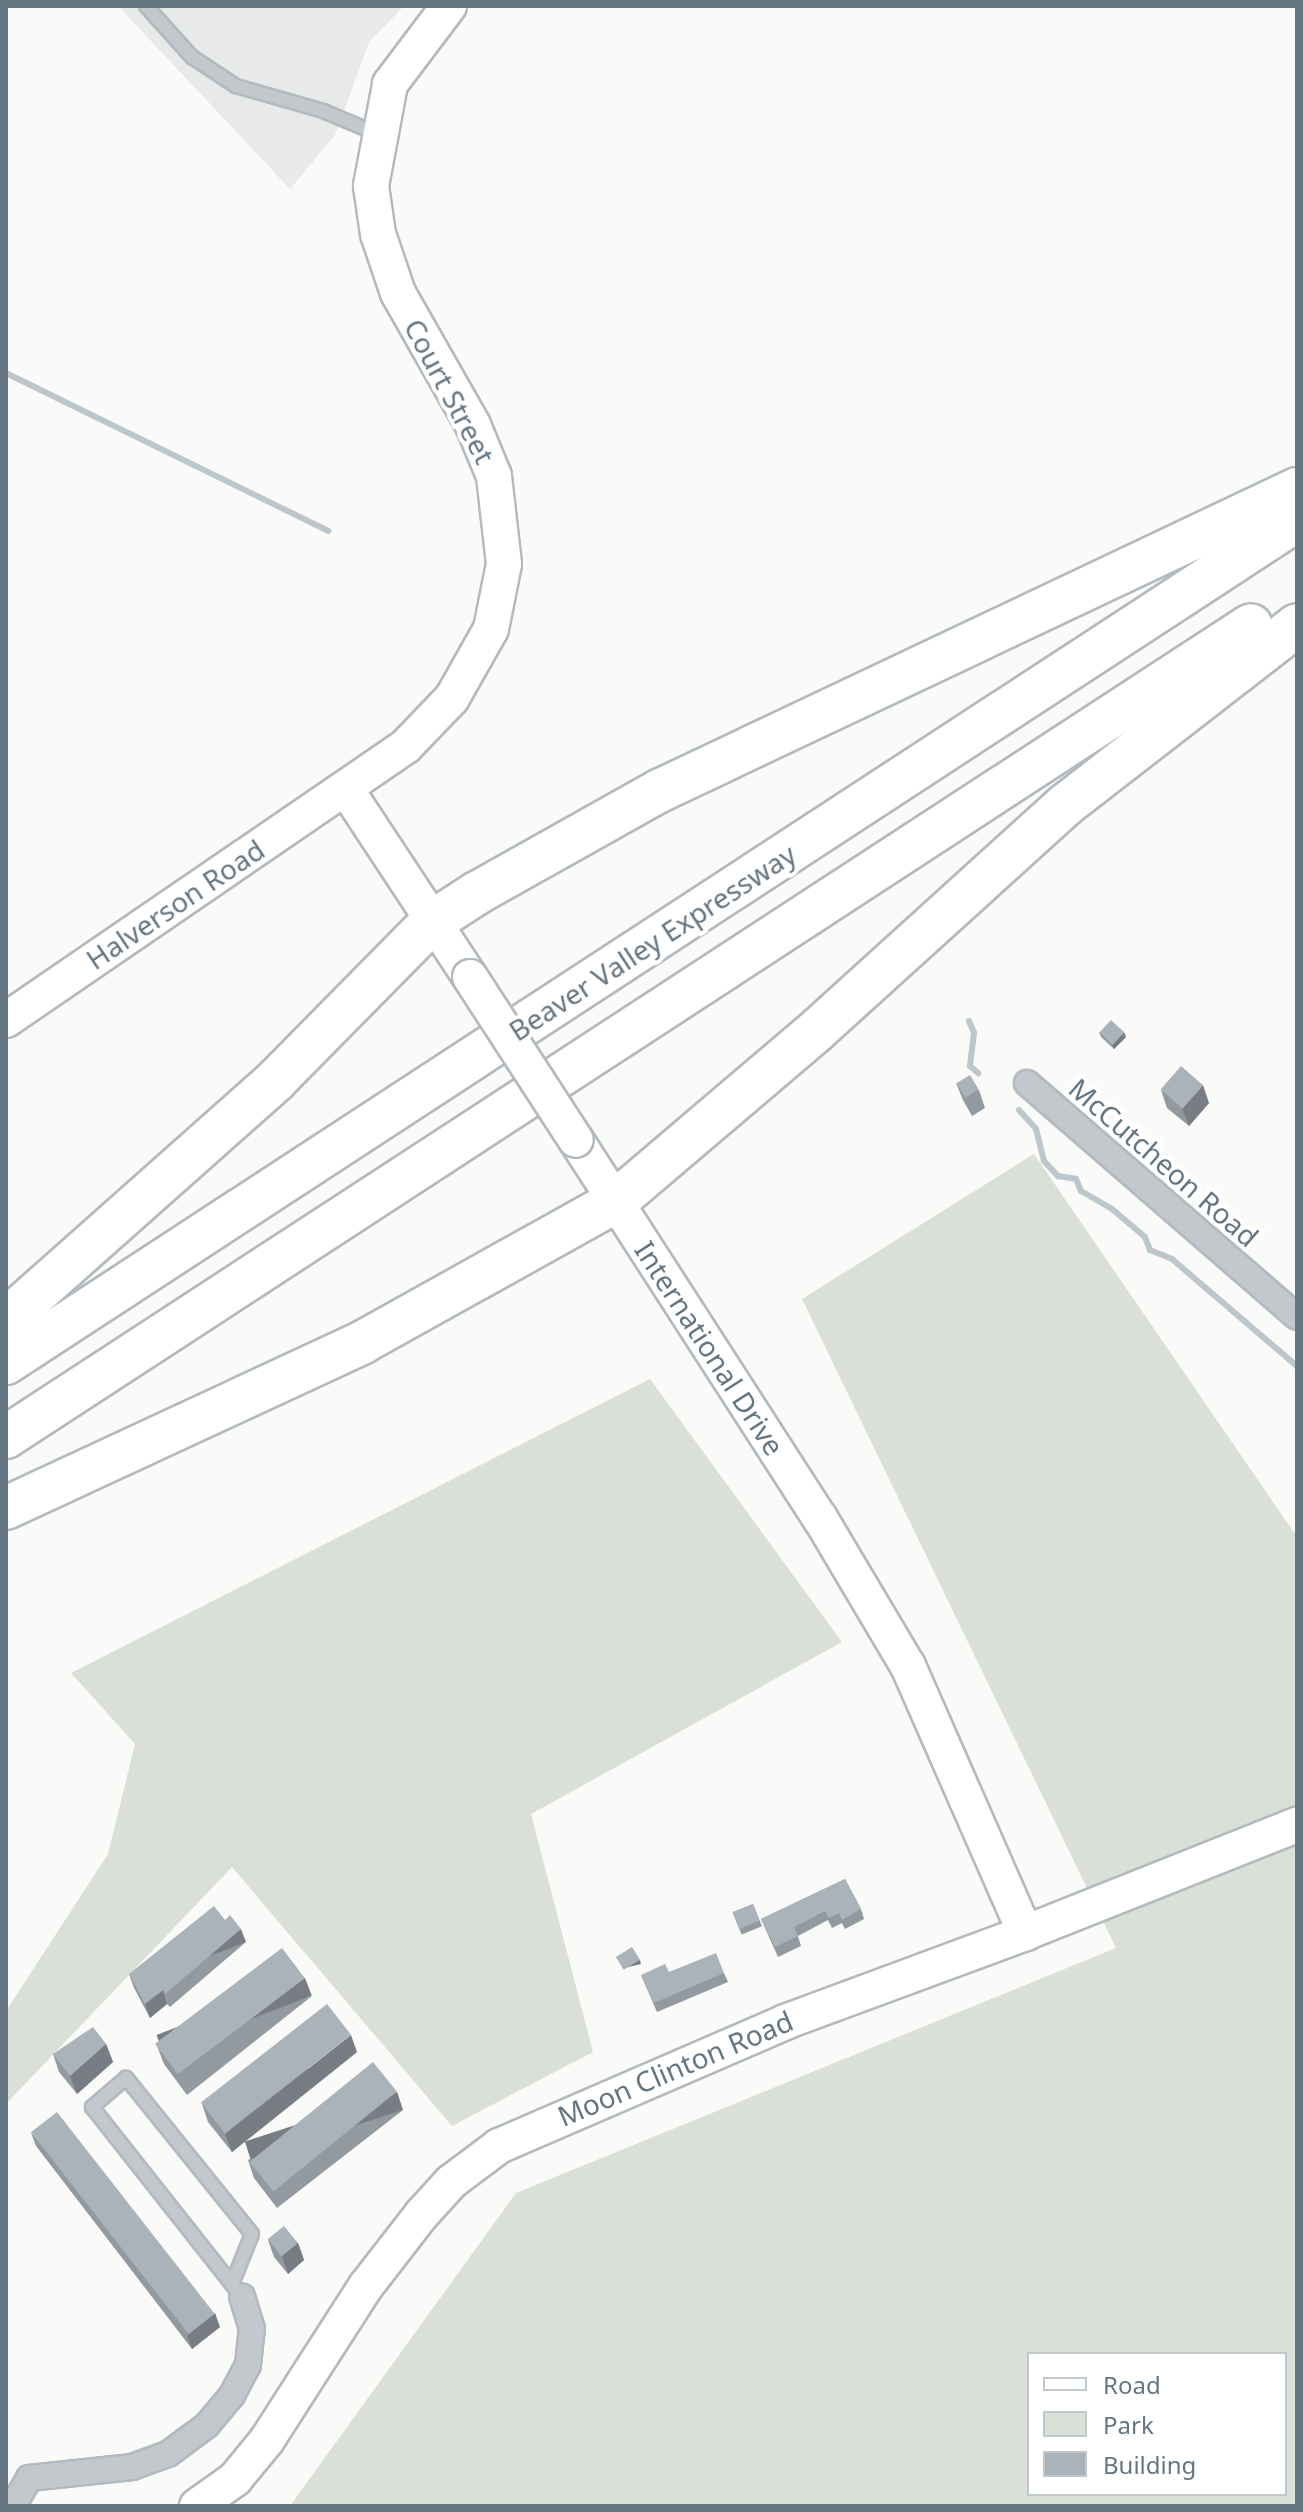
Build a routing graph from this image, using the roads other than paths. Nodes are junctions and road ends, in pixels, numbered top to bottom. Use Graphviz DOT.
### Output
graph roads {
  1 [pos="146,6"];
  2 [pos="449,6"];
  3 [pos="378,134"];
  4 [pos="1297,489"];
  5 [pos="1297,520"];
  6 [pos="1297,596"];
  7 [pos="1297,625"];
  8 [pos="346,789"];
  9 [pos="432,922"];
  10 [pos="6,1020"];
  11 [pos="1027,1083"];
  12 [pos="615,1202"];
  13 [pos="1297,1317"];
  14 [pos="6,1320"];
  15 [pos="6,1363"];
  16 [pos="6,1437"];
  17 [pos="6,1508"];
  18 [pos="1297,1825"];
  19 [pos="1025,1933"];
  20 [pos="237,2291"];
  21 [pos="13,2506"];
  22 [pos="197,2506"];
  1 -- 3 [label="lane"];
  2 -- 3 [label="street, Court Street"];
  3 -- 8 [label="street, Court Street"];
  4 -- 9 [label="highway"];
  5 -- 15 [label="highway, Beaver Valley Expressway"];
  6 -- 16 [label="highway"];
  7 -- 12 [label="highway"];
  8 -- 9 [label="street, International Drive"];
  8 -- 10 [label="street, Halverson Road"];
  9 -- 12 [label="street, International Drive, bridge"];
  9 -- 14 [label="highway"];
  11 -- 13 [label="street, McCutcheon Road"];
  12 -- 17 [label="highway"];
  12 -- 19 [label="street, International Drive"];
  18 -- 19 [label="street, Moon Clinton Road"];
  19 -- 22 [label="street, Moon Clinton Road"];
  20 -- 20 [label="lane"];
  20 -- 21 [label="street"];
}
